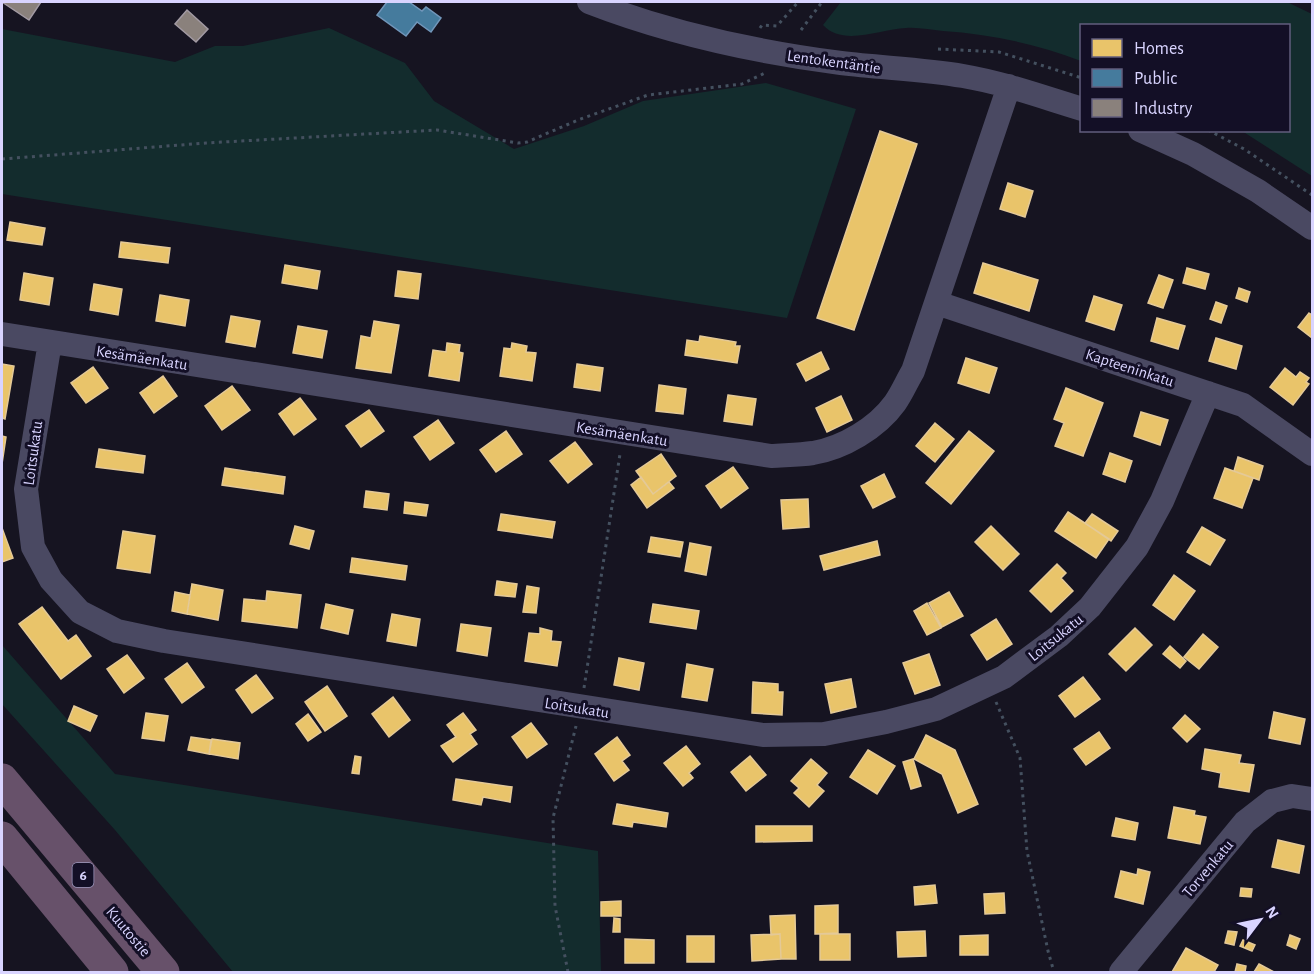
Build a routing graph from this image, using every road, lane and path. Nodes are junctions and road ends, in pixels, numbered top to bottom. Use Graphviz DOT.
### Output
graph roads {
  1 [pos="590,2"];
  2 [pos="798,2"];
  3 [pos="822,2"];
  4 [pos="758,30"];
  5 [pos="801,30"];
  6 [pos="768,71"];
  7 [pos="1009,86"];
  8 [pos="1080,108"];
  9 [pos="1144,132"];
  10 [pos="1212,132"];
  11 [pos="2,159"];
  12 [pos="1312,195"];
  13 [pos="1312,228"];
  14 [pos="936,303"];
  15 [pos="2,334"];
  16 [pos="50,342"];
  17 [pos="1208,393"];
  18 [pos="1312,454"];
  19 [pos="989,684"];
  20 [pos="2,780"];
  21 [pos="1312,799"];
  22 [pos="2,838"];
  23 [pos="110,970"];
  24 [pos="165,972"];
  25 [pos="1054,972"];
  26 [pos="1120,972"];
  1 -- 7 [label="street, Lentokentäntie"];
  2 -- 4 [label="path"];
  3 -- 5 [label="path"];
  6 -- 11 [label="path"];
  7 -- 8 [label="street, Lentokentäntie"];
  7 -- 14 [label="street, Kesämäenkatu"];
  9 -- 13 [label="street"];
  10 -- 12 [label="path"];
  14 -- 16 [label="street, Kesämäenkatu"];
  14 -- 17 [label="street, Kapteeninkatu"];
  15 -- 16 [label="street, Kesämäenkatu"];
  16 -- 19 [label="street, Loitsukatu"];
  17 -- 18 [label="street, Kapteeninkatu"];
  17 -- 19 [label="street, Loitsukatu"];
  19 -- 25 [label="path"];
  20 -- 24 [label="highway, Kuutostie / 6"];
  21 -- 26 [label="street, Torvenkatu"];
  22 -- 23 [label="highway, 6"];
}
